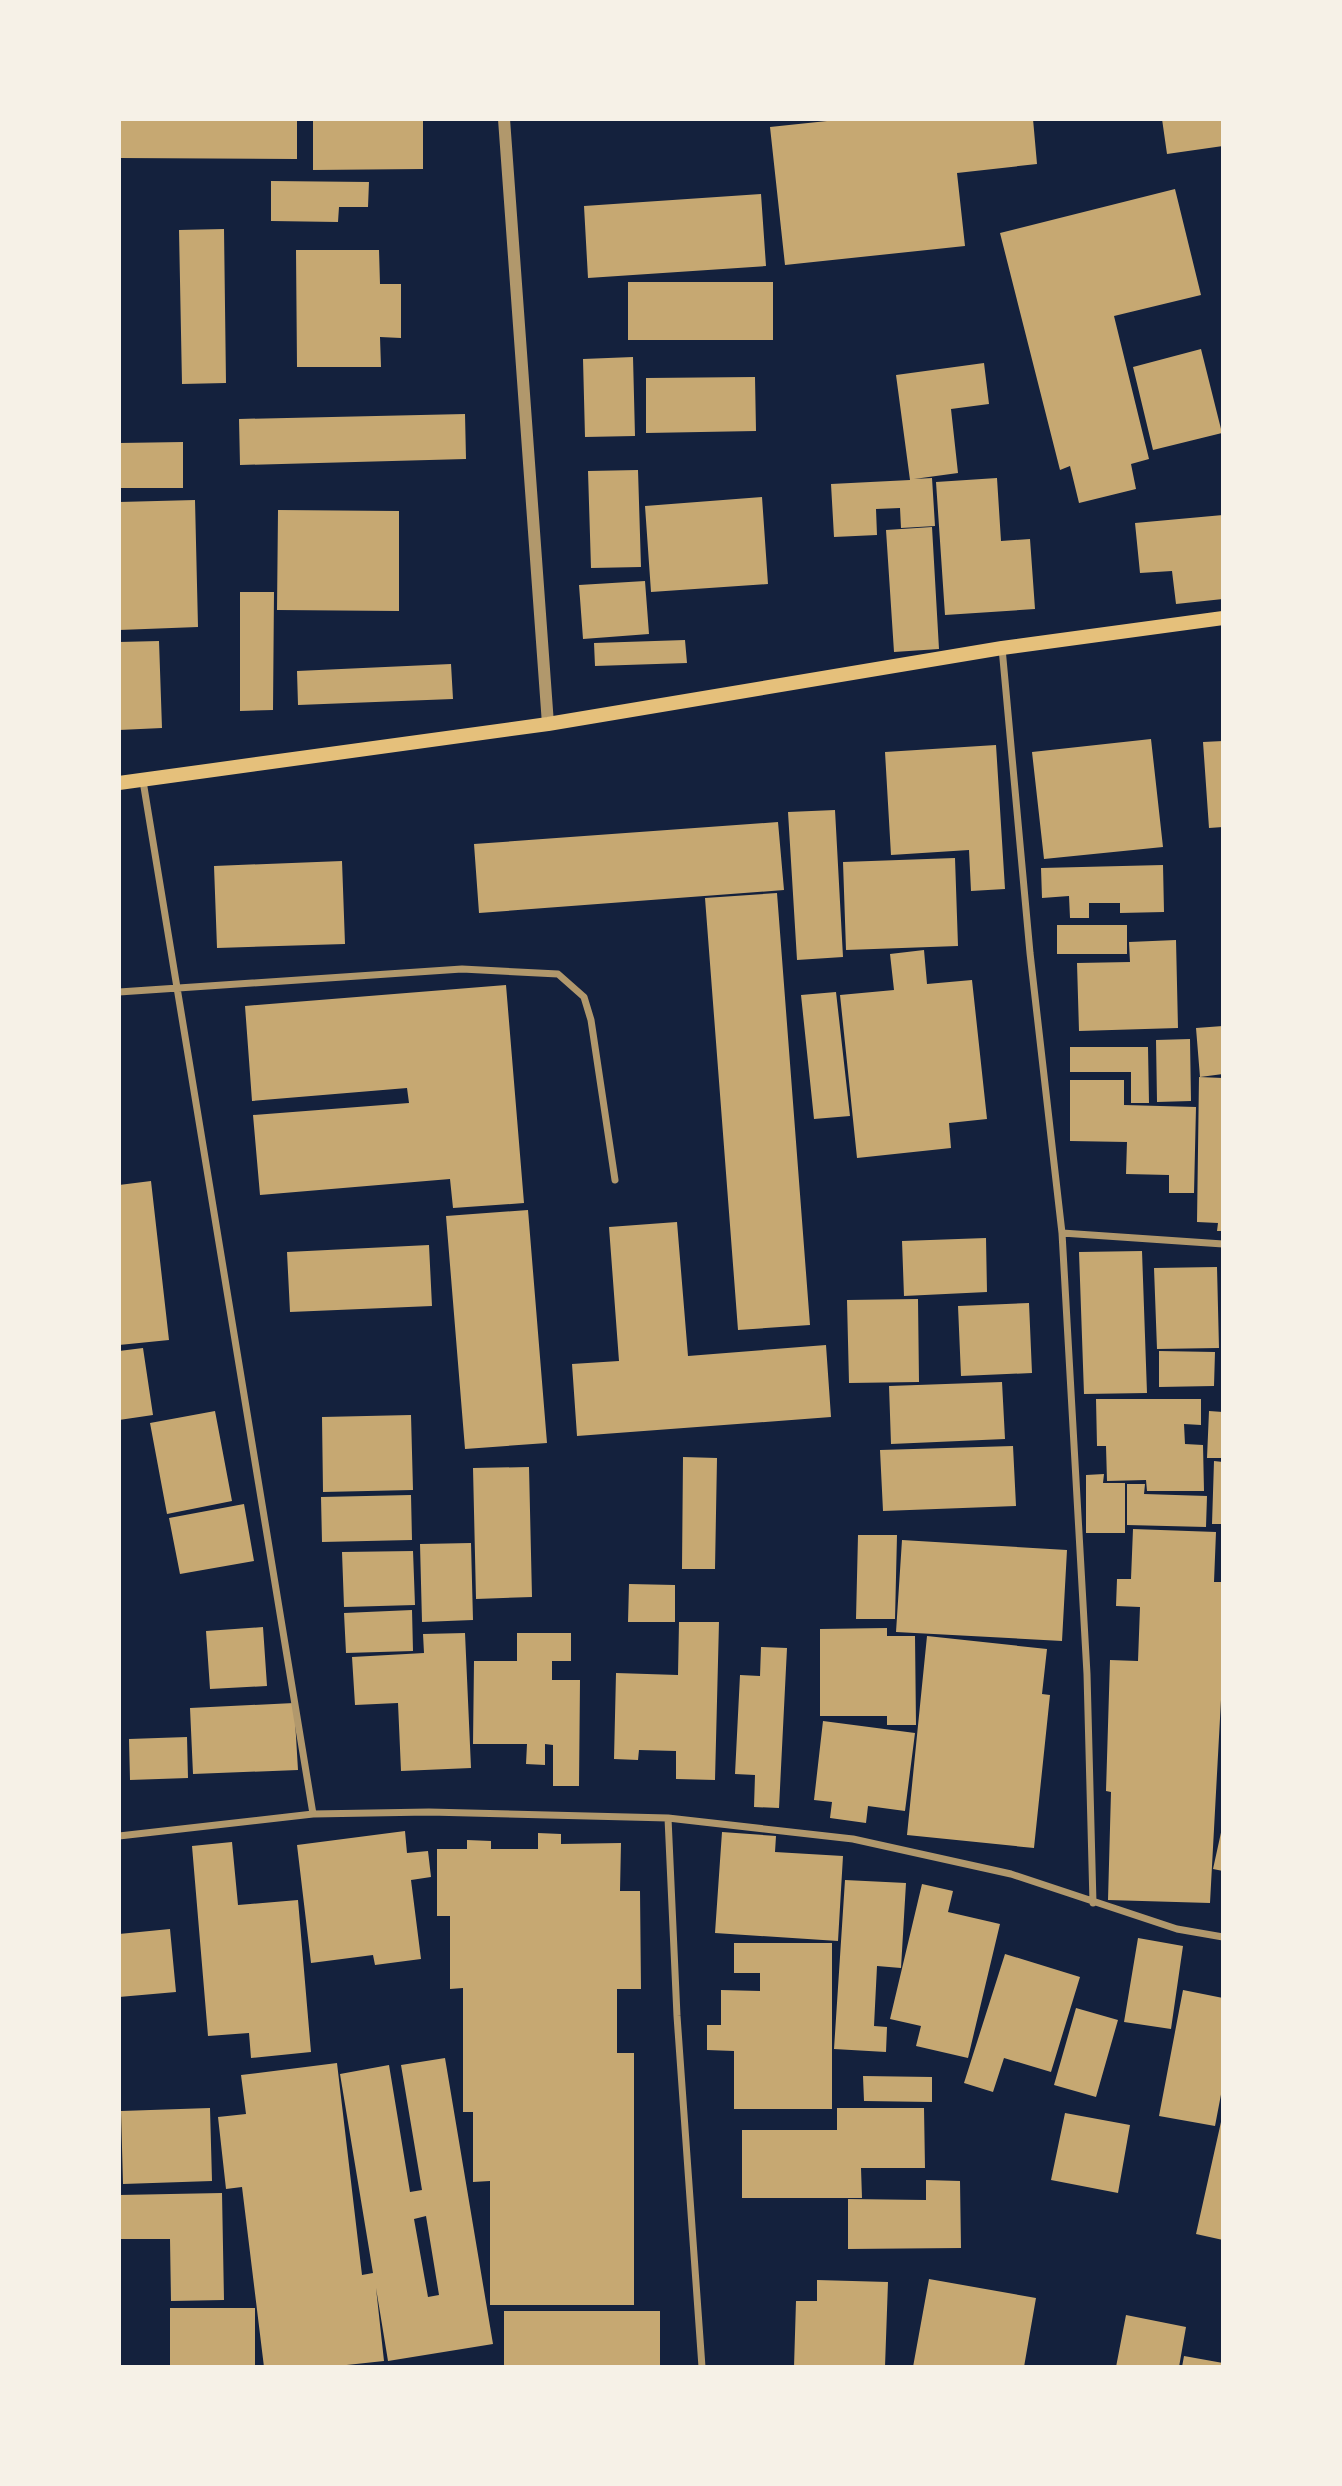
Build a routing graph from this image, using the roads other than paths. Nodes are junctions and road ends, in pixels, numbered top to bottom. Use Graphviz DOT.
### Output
graph roads {
  1 [pos="504,119"];
  2 [pos="1223,618"];
  3 [pos="1002,648"];
  4 [pos="548,724"];
  5 [pos="143,781"];
  6 [pos="119,783"];
  7 [pos="177,990"];
  8 [pos="119,992"];
  9 [pos="615,1180"];
  10 [pos="1062,1233"];
  11 [pos="1223,1244"];
  12 [pos="313,1814"];
  13 [pos="668,1818"];
  14 [pos="119,1836"];
  15 [pos="1093,1903"];
  16 [pos="1223,1937"];
  17 [pos="702,2367"];
  1 -- 4 [label="street"];
  2 -- 3 [label="main road"];
  3 -- 4 [label="main road"];
  3 -- 10 [label="street"];
  4 -- 5 [label="main road"];
  5 -- 6 [label="main road"];
  5 -- 7 [label="street"];
  7 -- 8 [label="street"];
  7 -- 9 [label="street"];
  7 -- 12 [label="street"];
  10 -- 11 [label="street"];
  10 -- 15 [label="street"];
  12 -- 13 [label="street"];
  12 -- 14 [label="street"];
  13 -- 15 [label="street"];
  13 -- 17 [label="street"];
  15 -- 16 [label="street"];
}
